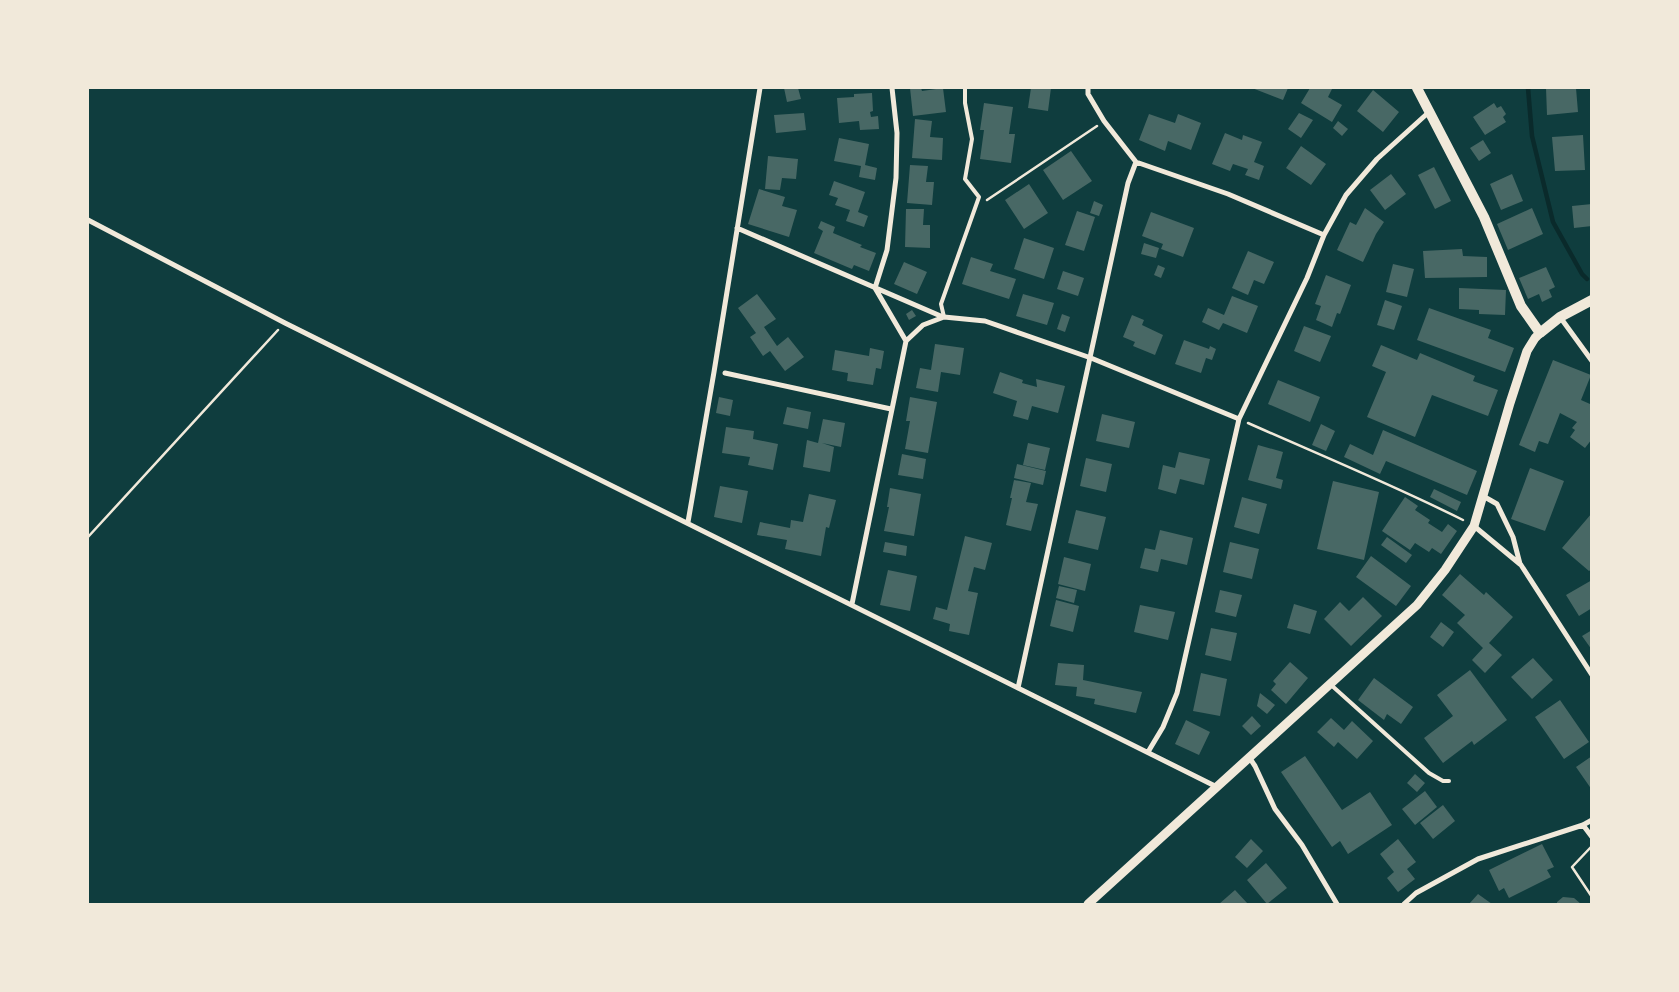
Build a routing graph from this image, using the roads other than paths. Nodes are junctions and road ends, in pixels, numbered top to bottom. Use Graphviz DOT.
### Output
graph roads {
  1 [pos="760,88"];
  2 [pos="892,88"];
  3 [pos="965,88"];
  4 [pos="1088,88"];
  5 [pos="1417,88"];
  6 [pos="1429,112"];
  7 [pos="1136,162"];
  8 [pos="88,220"];
  9 [pos="737,228"];
  10 [pos="1324,235"];
  11 [pos="875,288"];
  12 [pos="1592,300"];
  13 [pos="1560,317"];
  14 [pos="944,318"];
  15 [pos="1540,333"];
  16 [pos="906,341"];
  17 [pos="1091,358"];
  18 [pos="1592,361"];
  19 [pos="725,374"];
  20 [pos="891,409"];
  21 [pos="1239,419"];
  22 [pos="1483,496"];
  23 [pos="688,522"];
  24 [pos="1474,526"];
  25 [pos="1521,565"];
  26 [pos="852,604"];
  27 [pos="1592,675"];
  28 [pos="1330,684"];
  29 [pos="1018,688"];
  30 [pos="1148,752"];
  31 [pos="1250,757"];
  32 [pos="1449,782"];
  33 [pos="1217,787"];
  34 [pos="1592,820"];
  35 [pos="1583,825"];
  36 [pos="1592,837"];
  37 [pos="1088,904"];
  38 [pos="1337,904"];
  39 [pos="1404,904"];
  1 -- 9 [label="street"];
  2 -- 11 [label="street"];
  3 -- 14 [label="lane"];
  4 -- 7 [label="street"];
  5 -- 6 [label="main road"];
  6 -- 10 [label="street"];
  6 -- 15 [label="main road"];
  7 -- 10 [label="street"];
  7 -- 17 [label="street"];
  8 -- 23 [label="street"];
  9 -- 11 [label="street"];
  9 -- 23 [label="street"];
  10 -- 21 [label="street"];
  11 -- 14 [label="street"];
  11 -- 16 [label="street"];
  12 -- 13 [label="main road"];
  13 -- 15 [label="main road"];
  13 -- 18 [label="street"];
  14 -- 16 [label="street"];
  14 -- 17 [label="street"];
  15 -- 22 [label="street"];
  16 -- 20 [label="street"];
  17 -- 21 [label="street"];
  17 -- 29 [label="street"];
  19 -- 20 [label="street"];
  20 -- 26 [label="street"];
  21 -- 30 [label="street"];
  22 -- 24 [label="street"];
  22 -- 25 [label="street"];
  23 -- 26 [label="street"];
  24 -- 25 [label="street"];
  24 -- 28 [label="street"];
  25 -- 27 [label="street"];
  26 -- 29 [label="street"];
  28 -- 31 [label="street"];
  28 -- 32 [label="lane"];
  29 -- 30 [label="street"];
  30 -- 33 [label="street"];
  31 -- 33 [label="street"];
  31 -- 38 [label="street"];
  33 -- 37 [label="street"];
  34 -- 35 [label="street"];
  35 -- 36 [label="street"];
  35 -- 39 [label="street"];
}
